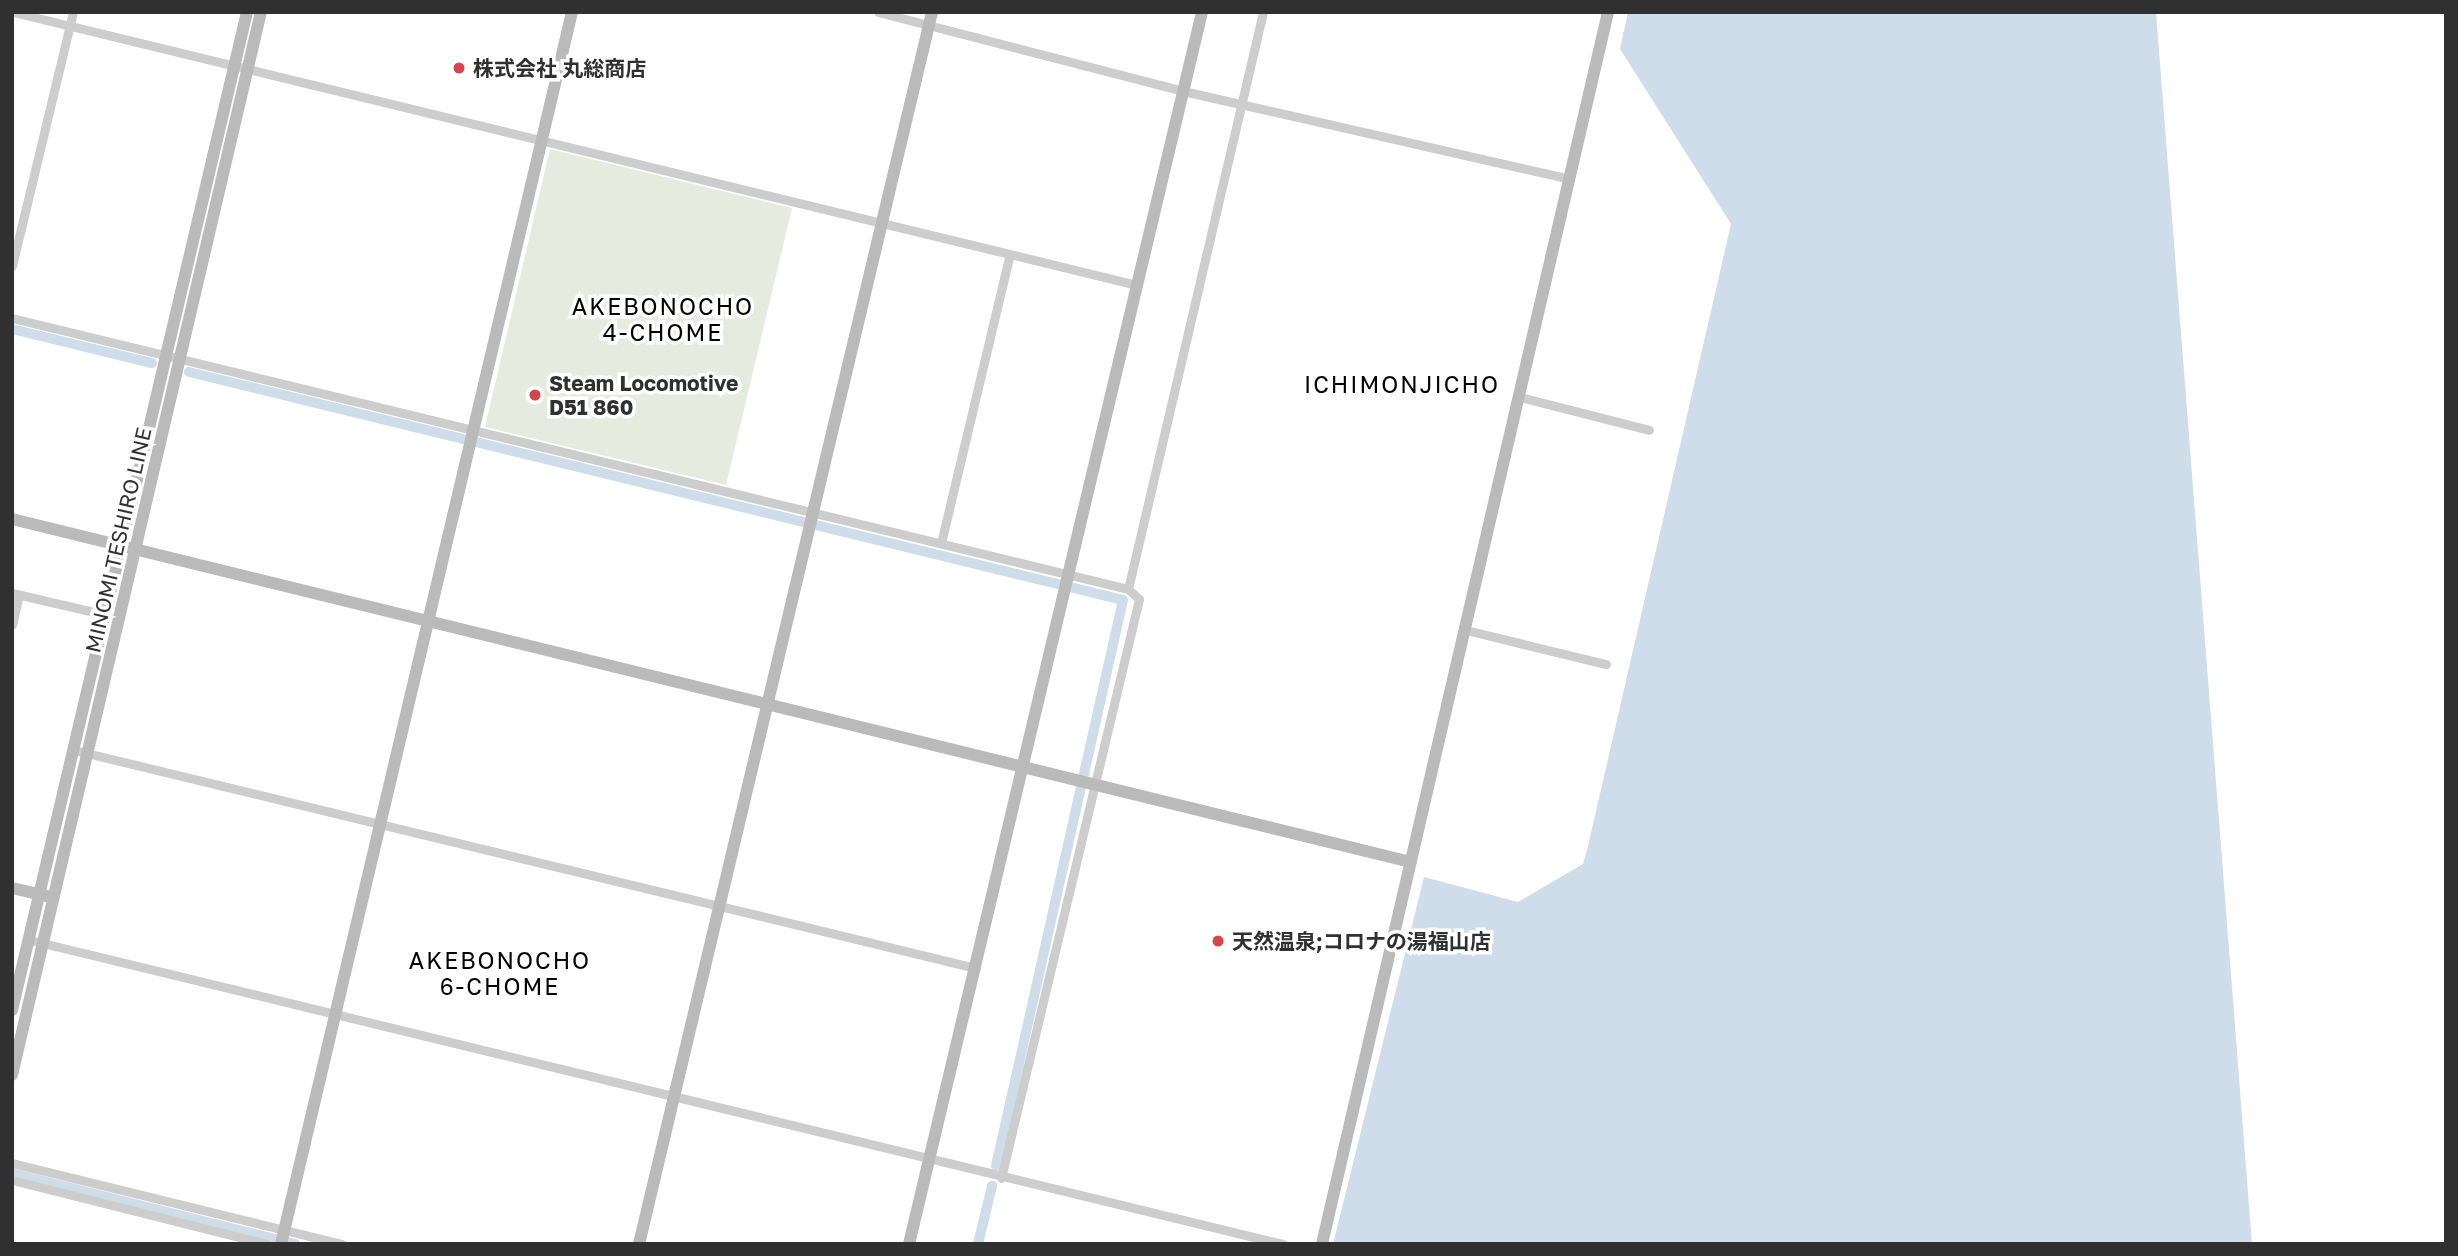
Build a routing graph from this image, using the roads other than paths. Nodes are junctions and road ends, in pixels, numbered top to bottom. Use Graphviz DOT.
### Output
graph roads {
  1 [pos="13,12"];
  2 [pos="72,12"];
  3 [pos="247,12"];
  4 [pos="261,12"];
  5 [pos="572,12"];
  6 [pos="878,12"];
  7 [pos="1202,12"];
  8 [pos="1263,12"];
  9 [pos="1608,12"];
  10 [pos="931,18"];
  11 [pos="69,26"];
  12 [pos="241,67"];
  13 [pos="1183,91"];
  14 [pos="1241,104"];
  15 [pos="540,141"];
  16 [pos="1570,179"];
  17 [pos="882,225"];
  18 [pos="1010,254"];
  19 [pos="12,266"];
  20 [pos="1136,285"];
  21 [pos="12,318"];
  22 [pos="166,354"];
  23 [pos="180,357"];
  24 [pos="1520,397"];
  25 [pos="473,429"];
  26 [pos="1649,430"];
  27 [pos="12,519"];
  28 [pos="810,519"];
  29 [pos="941,543"];
  30 [pos="122,546"];
  31 [pos="136,550"];
  32 [pos="1065,582"];
  33 [pos="1128,589"];
  34 [pos="16,594"];
  35 [pos="107,615"];
  36 [pos="428,621"];
  37 [pos="12,625"];
  38 [pos="1466,630"];
  39 [pos="1606,664"];
  40 [pos="766,703"];
  41 [pos="74,750"];
  42 [pos="88,753"];
  43 [pos="1023,767"];
  44 [pos="1092,783"];
  45 [pos="380,823"];
  46 [pos="1411,862"];
  47 [pos="12,888"];
  48 [pos="40,895"];
  49 [pos="54,898"];
  50 [pos="719,905"];
  51 [pos="30,940"];
  52 [pos="44,943"];
  53 [pos="976,968"];
  54 [pos="12,1010"];
  55 [pos="334,1014"];
  56 [pos="12,1075"];
  57 [pos="676,1095"];
  58 [pos="929,1159"];
  59 [pos="12,1163"];
  60 [pos="1001,1178"];
  61 [pos="12,1180"];
  62 [pos="282,1235"];
  63 [pos="266,1244"];
  64 [pos="342,1244"];
  65 [pos="639,1244"];
  66 [pos="909,1244"];
  67 [pos="1283,1244"];
  68 [pos="1322,1244"];
  1 -- 11 [label="street"];
  2 -- 11 [label="street"];
  3 -- 12 [label="street, MINOMI TESHIRO LINE"];
  4 -- 12 [label="street, MINOMI TESHIRO LINE"];
  5 -- 15 [label="street"];
  6 -- 10 [label="street"];
  7 -- 13 [label="street"];
  8 -- 14 [label="street"];
  9 -- 16 [label="street"];
  10 -- 13 [label="street"];
  10 -- 17 [label="street"];
  11 -- 12 [label="street"];
  11 -- 19 [label="street"];
  12 -- 15 [label="street"];
  12 -- 22 [label="street, MINOMI TESHIRO LINE"];
  12 -- 23 [label="street, MINOMI TESHIRO LINE"];
  13 -- 14 [label="street"];
  13 -- 20 [label="street"];
  14 -- 16 [label="street"];
  14 -- 33 [label="street"];
  15 -- 17 [label="street"];
  15 -- 25 [label="street"];
  16 -- 24 [label="street"];
  17 -- 18 [label="street"];
  17 -- 28 [label="street"];
  18 -- 20 [label="street"];
  18 -- 29 [label="street"];
  20 -- 32 [label="street"];
  21 -- 22 [label="street"];
  22 -- 23 [label="street"];
  22 -- 30 [label="street, MINOMI TESHIRO LINE"];
  23 -- 25 [label="street"];
  23 -- 31 [label="street, MINOMI TESHIRO LINE"];
  24 -- 26 [label="street"];
  24 -- 38 [label="street"];
  25 -- 28 [label="street"];
  25 -- 36 [label="street"];
  27 -- 30 [label="street"];
  28 -- 29 [label="street"];
  28 -- 40 [label="street"];
  29 -- 32 [label="street"];
  30 -- 31 [label="street"];
  30 -- 35 [label="street, MINOMI TESHIRO LINE"];
  31 -- 36 [label="street"];
  31 -- 42 [label="street, MINOMI TESHIRO LINE"];
  32 -- 33 [label="street"];
  32 -- 43 [label="street"];
  33 -- 44 [label="street"];
  34 -- 35 [label="street"];
  34 -- 37 [label="street"];
  35 -- 41 [label="street, MINOMI TESHIRO LINE"];
  36 -- 40 [label="street"];
  36 -- 45 [label="street"];
  38 -- 39 [label="street"];
  38 -- 46 [label="street"];
  40 -- 43 [label="street"];
  40 -- 50 [label="street"];
  41 -- 42 [label="street"];
  41 -- 48 [label="street, MINOMI TESHIRO LINE"];
  42 -- 45 [label="street"];
  42 -- 49 [label="street, MINOMI TESHIRO LINE"];
  43 -- 44 [label="street"];
  43 -- 53 [label="street"];
  44 -- 46 [label="street"];
  44 -- 60 [label="street"];
  45 -- 50 [label="street"];
  45 -- 55 [label="street"];
  46 -- 68 [label="street"];
  47 -- 48 [label="street"];
  48 -- 49 [label="street"];
  48 -- 51 [label="street, MINOMI TESHIRO LINE"];
  49 -- 52 [label="street, MINOMI TESHIRO LINE"];
  50 -- 53 [label="street"];
  50 -- 57 [label="street"];
  51 -- 52 [label="street"];
  51 -- 54 [label="street, MINOMI TESHIRO LINE"];
  52 -- 55 [label="street"];
  52 -- 56 [label="street, MINOMI TESHIRO LINE"];
  53 -- 58 [label="street"];
  55 -- 57 [label="street"];
  55 -- 62 [label="street"];
  57 -- 58 [label="street"];
  57 -- 65 [label="street"];
  58 -- 60 [label="street"];
  58 -- 66 [label="street"];
  59 -- 62 [label="street"];
  60 -- 67 [label="street"];
  61 -- 63 [label="street"];
  62 -- 64 [label="street"];
}
